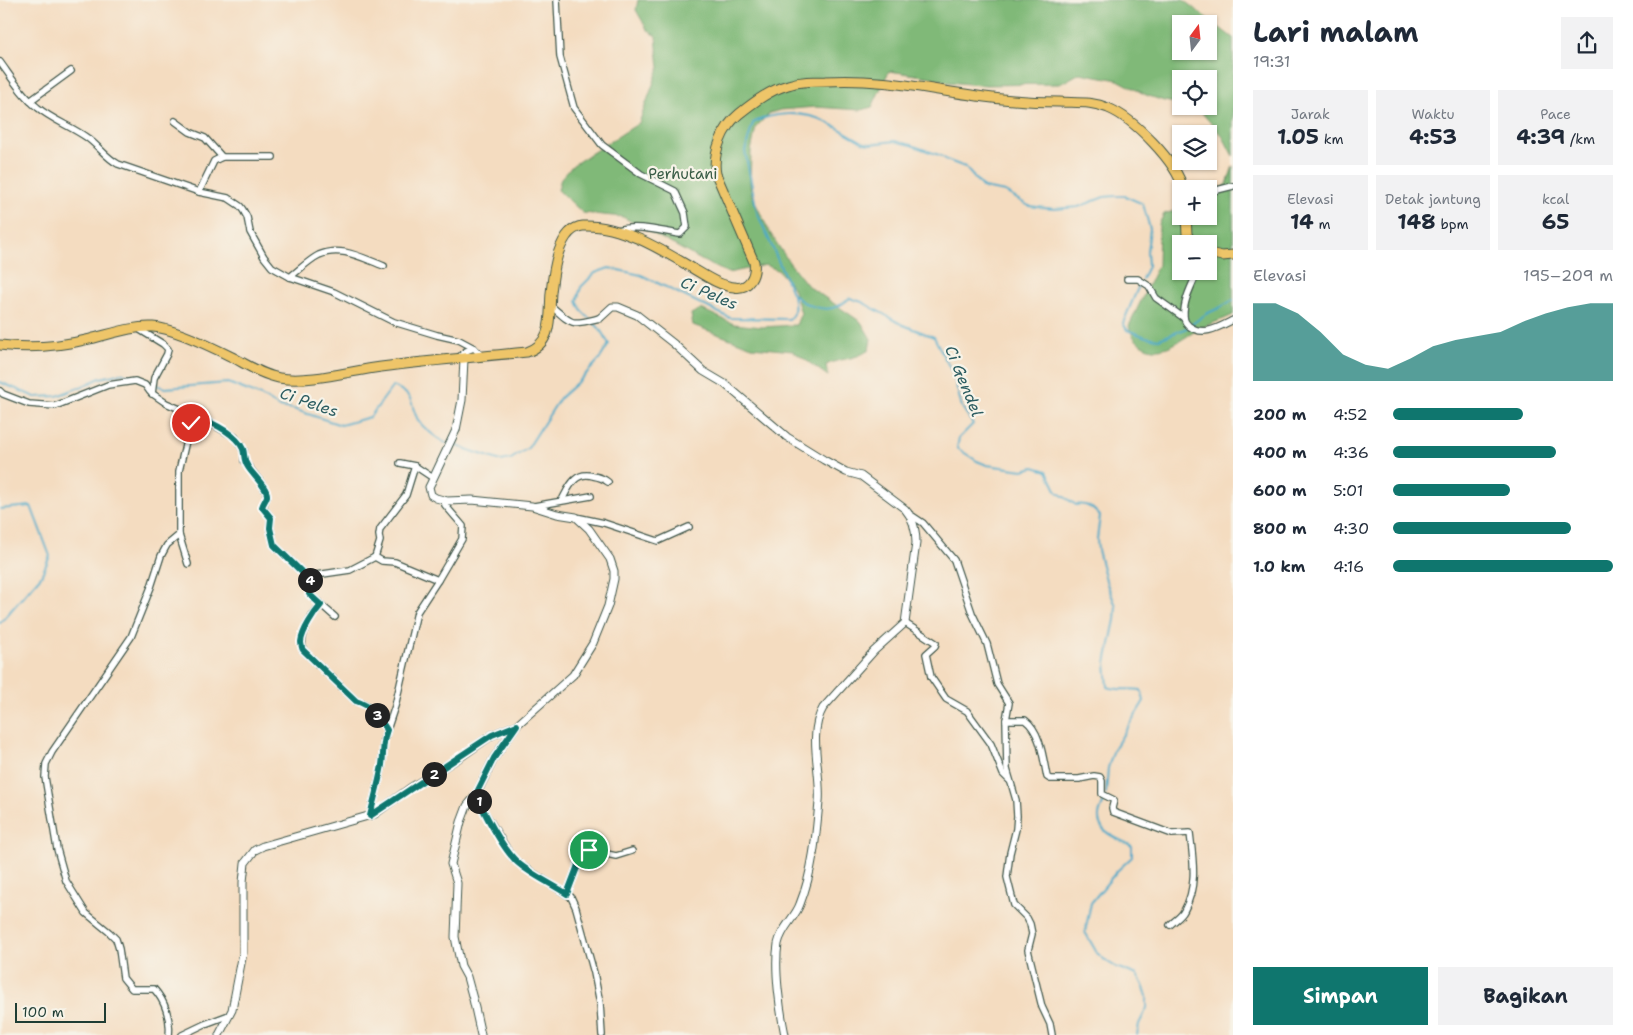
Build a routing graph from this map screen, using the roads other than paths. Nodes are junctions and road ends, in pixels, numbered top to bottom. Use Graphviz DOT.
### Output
graph roads {
  1 [pos="557,0"];
  2 [pos="0,62"];
  3 [pos="71,71"];
  4 [pos="30,101"];
  5 [pos="175,121"];
  6 [pos="222,157"];
  7 [pos="273,157"];
  8 [pos="1180,180"];
  9 [pos="1233,186"];
  10 [pos="1217,190"];
  11 [pos="199,192"];
  12 [pos="614,231"];
  13 [pos="1217,255"];
  14 [pos="1233,255"];
  15 [pos="384,266"];
  16 [pos="290,277"];
  17 [pos="1127,280"];
  18 [pos="1194,280"];
  19 [pos="550,305"];
  20 [pos="600,318"];
  21 [pos="1233,320"];
  22 [pos="1185,321"];
  23 [pos="137,328"];
  24 [pos="0,345"];
  25 [pos="474,348"];
  26 [pos="483,357"];
  27 [pos="460,359"];
  28 [pos="153,387"];
  29 [pos="0,391"];
  30 [pos="192,415"];
  31 [pos="400,463"];
  32 [pos="414,466"];
  33 [pos="433,478"];
  34 [pos="608,482"];
  35 [pos="591,496"];
  36 [pos="444,500"];
  37 [pos="562,500"];
  38 [pos="532,506"];
  39 [pos="911,515"];
  40 [pos="576,518"];
  41 [pos="688,526"];
  42 [pos="179,535"];
  43 [pos="375,557"];
  44 [pos="188,564"];
  45 [pos="438,580"];
  46 [pos="312,582"];
  47 [pos="321,605"];
  48 [pos="335,617"];
  49 [pos="905,623"];
  50 [pos="1006,720"];
  51 [pos="517,725"];
  52 [pos="387,730"];
  53 [pos="1010,781"];
  54 [pos="476,794"];
  55 [pos="370,816"];
  56 [pos="632,851"];
  57 [pos="567,894"];
  58 [pos="1170,925"];
  59 [pos="229,1015"];
  60 [pos="169,1035"];
  61 [pos="182,1035"];
  62 [pos="218,1035"];
  63 [pos="481,1035"];
  64 [pos="602,1035"];
  65 [pos="785,1035"];
  66 [pos="1052,1035"];
  1 -- 12 [label="street"];
  2 -- 4 [label="street"];
  3 -- 4 [label="street"];
  4 -- 11 [label="street"];
  5 -- 6 [label="street"];
  6 -- 7 [label="street"];
  6 -- 11 [label="street"];
  8 -- 12 [label="highway"];
  9 -- 10 [label="street"];
  11 -- 16 [label="street"];
  12 -- 19 [label="highway"];
  13 -- 14 [label="highway"];
  15 -- 16 [label="street"];
  16 -- 25 [label="street"];
  17 -- 22 [label="street"];
  18 -- 22 [label="street"];
  19 -- 20 [label="street"];
  19 -- 26 [label="highway"];
  20 -- 39 [label="street"];
  21 -- 22 [label="street"];
  23 -- 24 [label="highway"];
  23 -- 27 [label="highway"];
  23 -- 28 [label="street"];
  25 -- 26 [label="street"];
  25 -- 27 [label="street"];
  26 -- 27 [label="highway"];
  27 -- 33 [label="street"];
  28 -- 29 [label="street"];
  28 -- 30 [label="street"];
  30 -- 42 [label="street"];
  30 -- 46 [label="street"];
  31 -- 32 [label="street"];
  32 -- 33 [label="street"];
  32 -- 43 [label="street"];
  33 -- 36 [label="street"];
  34 -- 37 [label="street"];
  35 -- 37 [label="street"];
  36 -- 38 [label="street"];
  36 -- 45 [label="street"];
  37 -- 38 [label="street"];
  38 -- 40 [label="street"];
  39 -- 49 [label="street"];
  39 -- 50 [label="street"];
  40 -- 41 [label="street"];
  40 -- 51 [label="street"];
  42 -- 44 [label="street"];
  42 -- 60 [label="street"];
  43 -- 45 [label="street"];
  43 -- 46 [label="street"];
  45 -- 52 [label="street"];
  46 -- 47 [label="street"];
  47 -- 48 [label="street"];
  47 -- 52 [label="street"];
  49 -- 53 [label="street"];
  49 -- 65 [label="street"];
  50 -- 53 [label="street"];
  50 -- 58 [label="street"];
  51 -- 54 [label="street"];
  51 -- 55 [label="street"];
  52 -- 55 [label="street"];
  53 -- 66 [label="street"];
  54 -- 57 [label="street"];
  54 -- 63 [label="street"];
  55 -- 59 [label="street"];
  56 -- 57 [label="street"];
  57 -- 64 [label="street"];
  59 -- 61 [label="street"];
  59 -- 62 [label="street"];
}
